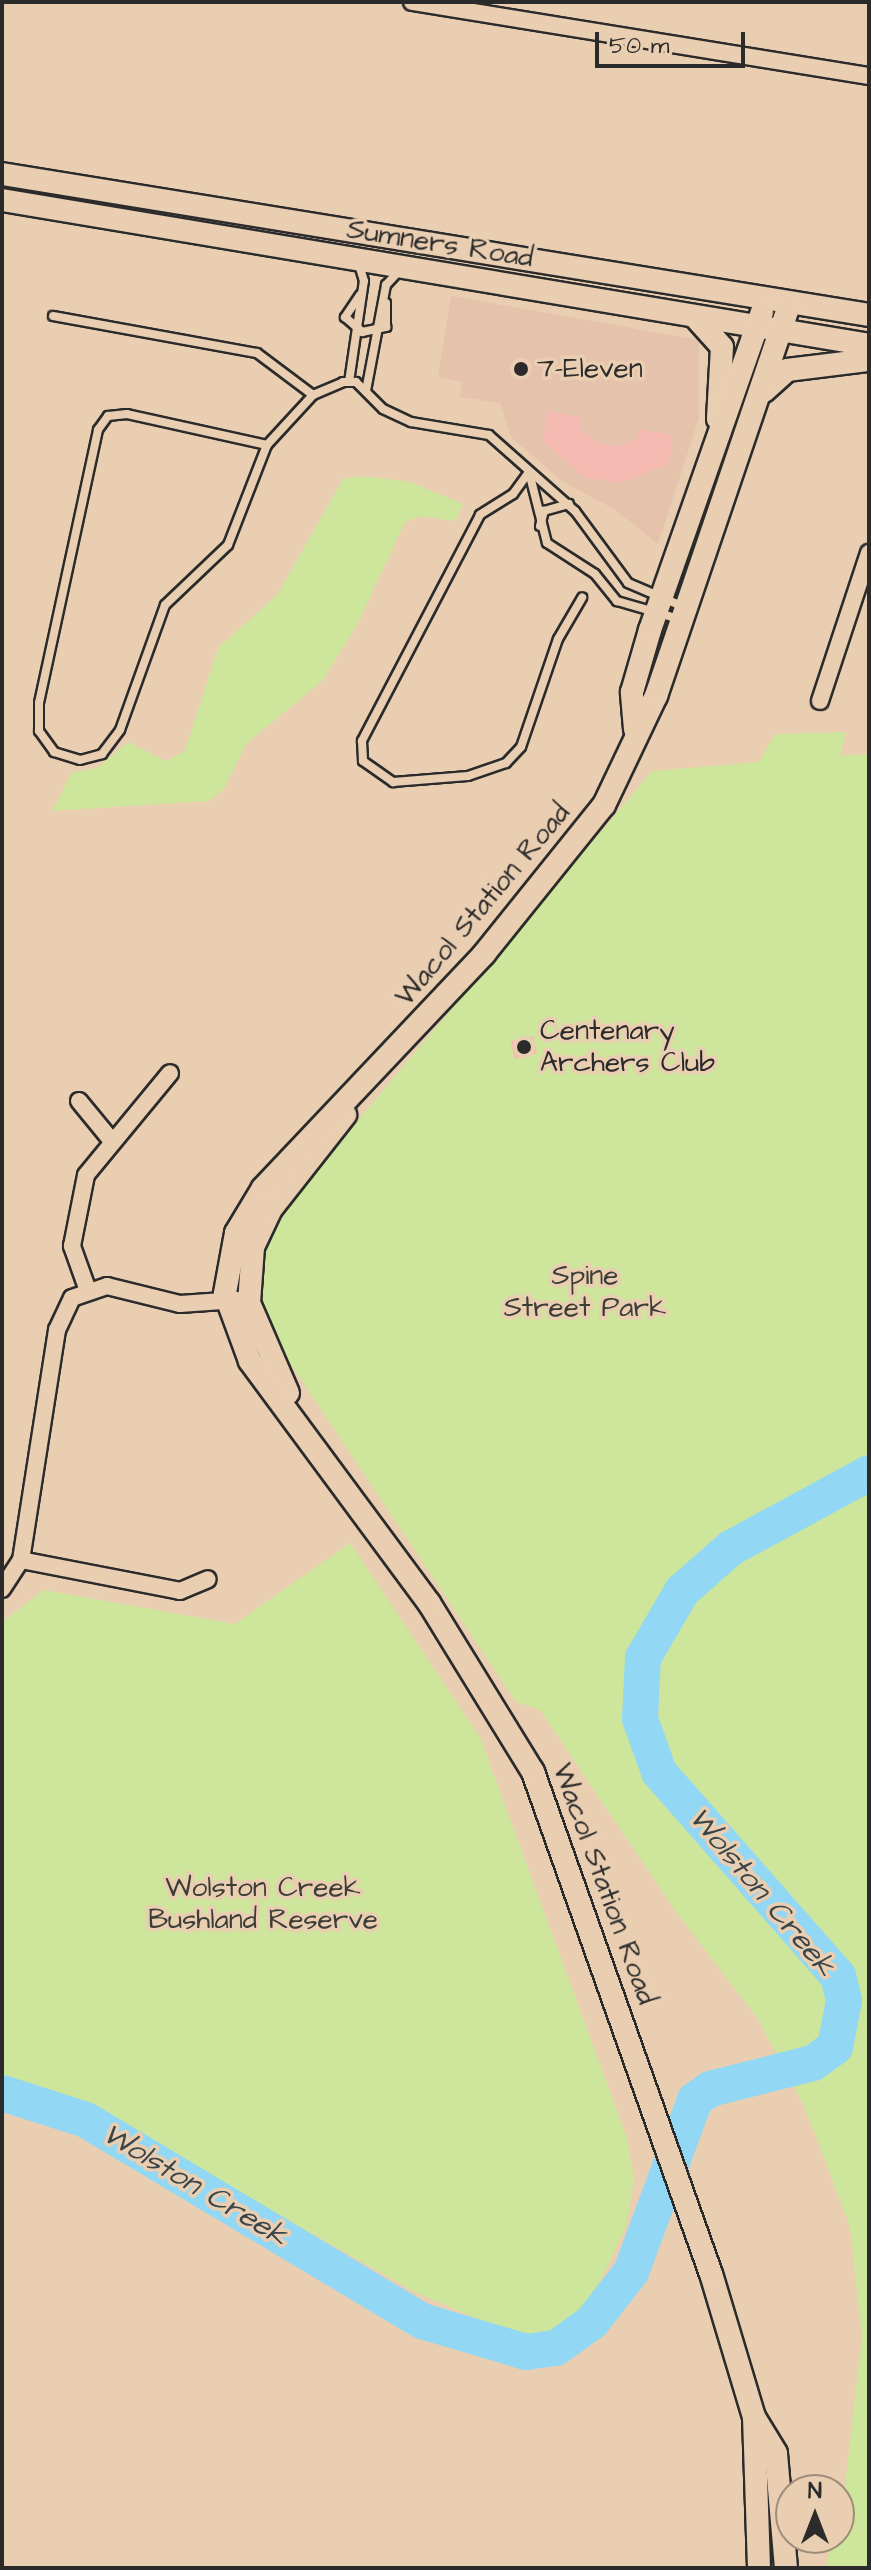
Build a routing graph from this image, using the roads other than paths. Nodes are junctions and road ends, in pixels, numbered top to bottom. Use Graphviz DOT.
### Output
graph roads {
  1 [pos="412,2"];
  2 [pos="869,76"];
  3 [pos="2,174"];
  4 [pos="2,200"];
  5 [pos="403,269"];
  6 [pos="360,271"];
  7 [pos="766,299"];
  8 [pos="790,303"];
  9 [pos="869,315"];
  10 [pos="53,316"];
  11 [pos="694,316"];
  12 [pos="758,326"];
  13 [pos="356,329"];
  14 [pos="381,330"];
  15 [pos="783,330"];
  16 [pos="869,345"];
  17 [pos="869,360"];
  18 [pos="349,382"];
  19 [pos="366,391"];
  20 [pos="313,395"];
  21 [pos="759,399"];
  22 [pos="716,440"];
  23 [pos="267,445"];
  24 [pos="529,472"];
  25 [pos="569,504"];
  26 [pos="540,527"];
  27 [pos="869,553"];
  28 [pos="582,598"];
  29 [pos="658,607"];
  30 [pos="683,613"];
  31 [pos="820,701"];
  32 [pos="635,729"];
  33 [pos="170,1073"];
  34 [pos="79,1101"];
  35 [pos="111,1140"];
  36 [pos="87,1288"];
  37 [pos="238,1300"];
  38 [pos="21,1560"];
  39 [pos="208,1579"];
  40 [pos="2,1589"];
  41 [pos="754,2417"];
  42 [pos="759,2568"];
  43 [pos="786,2568"];
  1 -- 2 [label="street"];
  3 -- 7 [label="main road, Sumners Road"];
  4 -- 6 [label="main road, Sumners Road"];
  5 -- 6 [label="main road, Sumners Road"];
  5 -- 11 [label="main road, Sumners Road"];
  5 -- 14 [label="lane"];
  6 -- 13 [label="lane"];
  7 -- 8 [label="main road, Sumners Road"];
  7 -- 12 [label="main road, Wacol Station Road"];
  8 -- 9 [label="main road, Sumners Road"];
  8 -- 15 [label="main road, Wacol Station Road"];
  10 -- 20 [label="lane"];
  11 -- 12 [label="main road, Sumners Road"];
  11 -- 22 [label="main road"];
  12 -- 15 [label="main road, Sumners Road"];
  12 -- 22 [label="main road, Wacol Station Road"];
  13 -- 14 [label="lane"];
  13 -- 18 [label="lane"];
  14 -- 19 [label="lane"];
  15 -- 16 [label="main road, Sumners Road"];
  15 -- 21 [label="main road, Wacol Station Road"];
  17 -- 21 [label="main road"];
  18 -- 19 [label="lane"];
  18 -- 20 [label="lane"];
  19 -- 24 [label="lane"];
  20 -- 23 [label="lane"];
  21 -- 30 [label="main road, Wacol Station Road"];
  22 -- 29 [label="main road, Wacol Station Road"];
  23 -- 23 [label="lane"];
  24 -- 25 [label="lane"];
  24 -- 26 [label="lane"];
  24 -- 28 [label="lane"];
  25 -- 26 [label="lane"];
  25 -- 29 [label="lane"];
  26 -- 29 [label="lane"];
  27 -- 31 [label="street"];
  29 -- 30 [label="lane"];
  29 -- 32 [label="main road, Wacol Station Road"];
  30 -- 32 [label="main road, Wacol Station Road"];
  32 -- 37 [label="main road, Wacol Station Road"];
  33 -- 35 [label="street"];
  34 -- 35 [label="street"];
  35 -- 36 [label="street"];
  36 -- 37 [label="street"];
  36 -- 38 [label="street"];
  37 -- 41 [label="main road, Wacol Station Road"];
  38 -- 39 [label="street"];
  38 -- 40 [label="street"];
  41 -- 42 [label="main road, Wacol Station Road"];
  41 -- 43 [label="main road, Wacol Station Road"];
}
